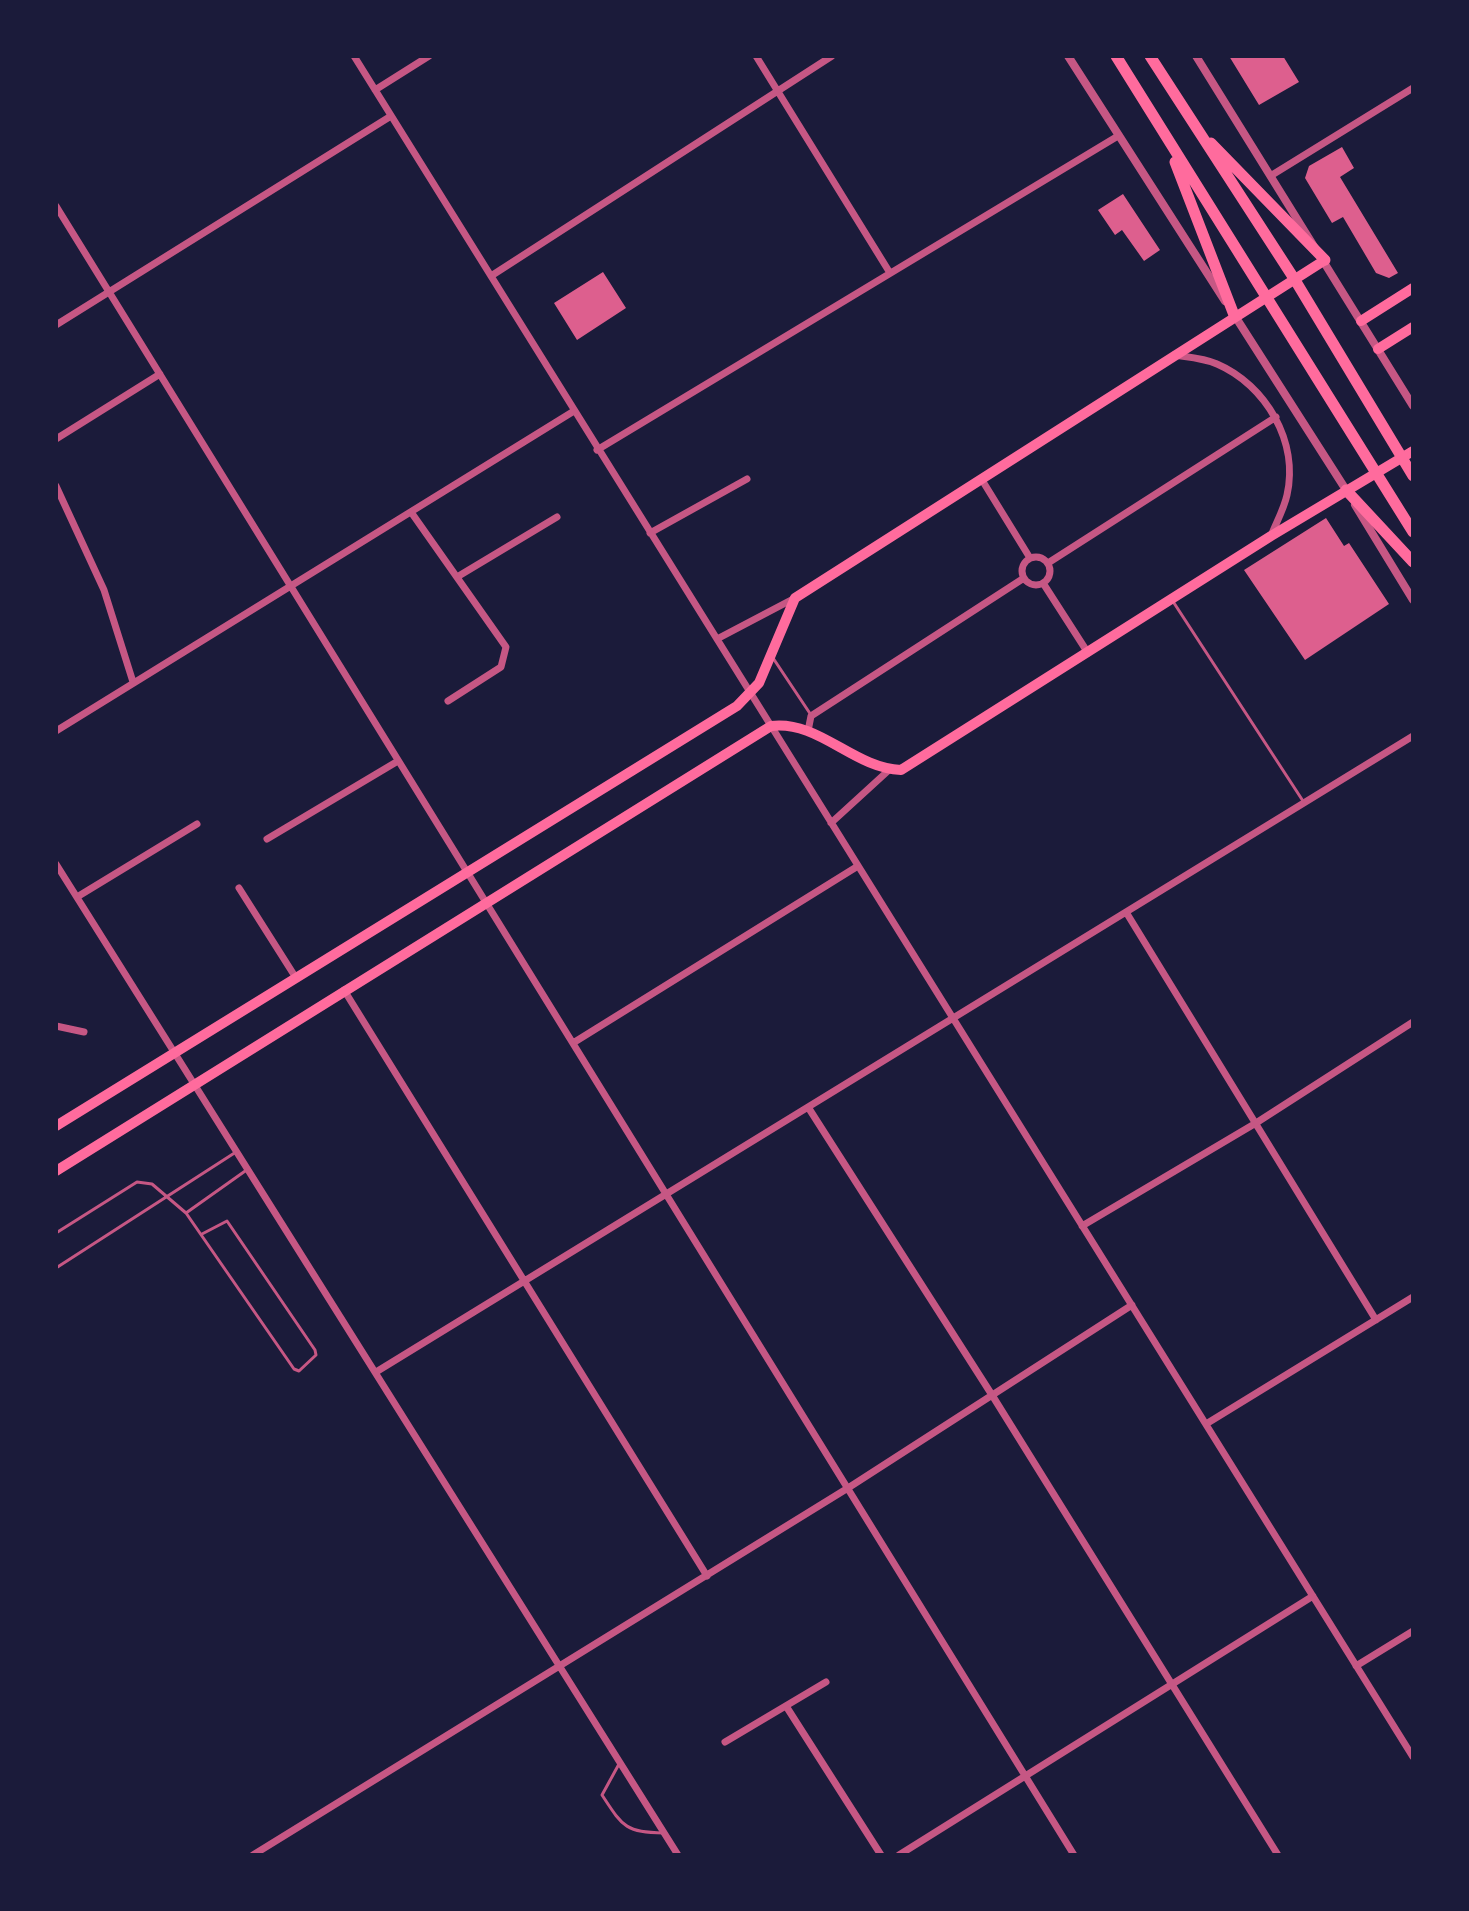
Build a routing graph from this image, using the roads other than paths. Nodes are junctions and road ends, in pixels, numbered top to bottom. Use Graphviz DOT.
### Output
graph roads {
  1 [pos="354,56"];
  2 [pos="429,56"];
  3 [pos="756,56"];
  4 [pos="832,56"];
  5 [pos="1068,56"];
  6 [pos="1116,56"];
  7 [pos="1150,56"];
  8 [pos="1196,56"];
  9 [pos="1413,88"];
  10 [pos="776,89"];
  11 [pos="375,90"];
  12 [pos="391,116"];
  13 [pos="1192,123"];
  14 [pos="1118,136"];
  15 [pos="1166,139"];
  16 [pos="1272,175"];
  17 [pos="56,206"];
  18 [pos="1325,260"];
  19 [pos="890,273"];
  20 [pos="491,276"];
  21 [pos="1295,280"];
  22 [pos="1413,288"];
  23 [pos="109,292"];
  24 [pos="1266,297"];
  25 [pos="1234,315"];
  26 [pos="1361,321"];
  27 [pos="56,325"];
  28 [pos="1413,327"];
  29 [pos="1378,349"];
  30 [pos="1174,355"];
  31 [pos="160,374"];
  32 [pos="1413,406"];
  33 [pos="574,411"];
  34 [pos="1276,417"];
  35 [pos="56,439"];
  36 [pos="597,450"];
  37 [pos="1413,451"];
  38 [pos="1402,457"];
  39 [pos="1376,472"];
  40 [pos="1413,476"];
  41 [pos="747,479"];
  42 [pos="982,480"];
  43 [pos="56,486"];
  44 [pos="1346,490"];
  45 [pos="411,512"];
  46 [pos="557,517"];
  47 [pos="1413,532"];
  48 [pos="650,533"];
  49 [pos="1271,536"];
  50 [pos="1030,558"];
  51 [pos="1413,562"];
  52 [pos="1048,563"];
  53 [pos="457,577"];
  54 [pos="1024,578"];
  55 [pos="1043,583"];
  56 [pos="291,586"];
  57 [pos="795,598"];
  58 [pos="1172,600"];
  59 [pos="1413,600"];
  60 [pos="717,639"];
  61 [pos="1088,653"];
  62 [pos="771,655"];
  63 [pos="133,682"];
  64 [pos="750,692"];
  65 [pos="448,701"];
  66 [pos="811,716"];
  67 [pos="771,726"];
  68 [pos="56,731"];
  69 [pos="808,731"];
  70 [pos="1413,736"];
  71 [pos="398,761"];
  72 [pos="889,770"];
  73 [pos="1304,803"];
  74 [pos="831,823"];
  75 [pos="197,824"];
  76 [pos="267,839"];
  77 [pos="56,864"];
  78 [pos="858,866"];
  79 [pos="467,872"];
  80 [pos="239,888"];
  81 [pos="77,897"];
  82 [pos="486,902"];
  83 [pos="1126,912"];
  84 [pos="296,978"];
  85 [pos="344,990"];
  86 [pos="953,1018"];
  87 [pos="1413,1022"];
  88 [pos="56,1026"];
  89 [pos="84,1032"];
  90 [pos="573,1043"];
  91 [pos="175,1054"];
  92 [pos="195,1086"];
  93 [pos="808,1107"];
  94 [pos="1256,1123"];
  95 [pos="56,1126"];
  96 [pos="236,1152"];
  97 [pos="248,1169"];
  98 [pos="56,1171"];
  99 [pos="666,1194"];
  100 [pos="165,1196"];
  101 [pos="186,1213"];
  102 [pos="1082,1226"];
  103 [pos="56,1233"];
  104 [pos="202,1234"];
  105 [pos="56,1268"];
  106 [pos="525,1281"];
  107 [pos="1413,1297"];
  108 [pos="1132,1305"];
  109 [pos="1376,1320"];
  110 [pos="376,1372"];
  111 [pos="992,1395"];
  112 [pos="1206,1424"];
  113 [pos="848,1488"];
  114 [pos="707,1576"];
  115 [pos="1313,1596"];
  116 [pos="1413,1631"];
  117 [pos="1356,1666"];
  118 [pos="562,1667"];
  119 [pos="826,1682"];
  120 [pos="1171,1685"];
  121 [pos="786,1706"];
  122 [pos="725,1742"];
  123 [pos="1413,1757"];
  124 [pos="620,1762"];
  125 [pos="1025,1776"];
  126 [pos="664,1833"];
  127 [pos="267,1847"];
  128 [pos="253,1855"];
  129 [pos="272,1855"];
  130 [pos="678,1855"];
  131 [pos="881,1855"];
  132 [pos="899,1855"];
  133 [pos="1074,1855"];
  134 [pos="1278,1855"];
  1 -- 11 [label="street"];
  2 -- 11 [label="street"];
  3 -- 10 [label="street"];
  4 -- 10 [label="street"];
  5 -- 14 [label="street"];
  6 -- 15 [label="main road"];
  7 -- 13 [label="main road"];
  8 -- 16 [label="street"];
  9 -- 16 [label="street"];
  10 -- 19 [label="street"];
  10 -- 20 [label="street"];
  11 -- 12 [label="street"];
  12 -- 20 [label="street"];
  12 -- 23 [label="street"];
  13 -- 18 [label="main road"];
  13 -- 21 [label="main road"];
  14 -- 19 [label="street"];
  14 -- 25 [label="street"];
  15 -- 24 [label="main road"];
  15 -- 25 [label="main road"];
  16 -- 18 [label="street"];
  17 -- 23 [label="street"];
  18 -- 21 [label="main road"];
  18 -- 26 [label="street"];
  19 -- 36 [label="street"];
  20 -- 33 [label="street"];
  21 -- 24 [label="main road"];
  21 -- 38 [label="main road"];
  22 -- 26 [label="main road"];
  23 -- 27 [label="street"];
  23 -- 31 [label="street"];
  24 -- 25 [label="main road"];
  24 -- 39 [label="main road"];
  25 -- 30 [label="main road"];
  25 -- 44 [label="street"];
  26 -- 29 [label="street"];
  28 -- 29 [label="main road"];
  29 -- 32 [label="street"];
  30 -- 34 [label="street"];
  30 -- 42 [label="main road"];
  31 -- 35 [label="street"];
  31 -- 56 [label="street"];
  33 -- 36 [label="street"];
  33 -- 45 [label="street"];
  34 -- 49 [label="street"];
  34 -- 52 [label="street"];
  36 -- 48 [label="street"];
  37 -- 38 [label="main road"];
  38 -- 39 [label="main road"];
  38 -- 40 [label="main road"];
  39 -- 44 [label="main road"];
  39 -- 47 [label="main road"];
  41 -- 48 [label="street"];
  42 -- 50 [label="street"];
  42 -- 57 [label="main road"];
  43 -- 63 [label="street"];
  44 -- 49 [label="main road"];
  44 -- 51 [label="main road"];
  44 -- 59 [label="street"];
  45 -- 53 [label="street"];
  45 -- 56 [label="street"];
  46 -- 53 [label="street"];
  48 -- 60 [label="street"];
  49 -- 58 [label="main road"];
  50 -- 52 [label="street"];
  50 -- 54 [label="street"];
  52 -- 55 [label="street"];
  53 -- 65 [label="street"];
  54 -- 55 [label="street"];
  54 -- 66 [label="street"];
  55 -- 61 [label="street"];
  56 -- 63 [label="street"];
  56 -- 71 [label="street"];
  57 -- 60 [label="street"];
  57 -- 62 [label="main road"];
  58 -- 61 [label="main road"];
  58 -- 73 [label="lane"];
  60 -- 64 [label="street"];
  61 -- 72 [label="main road"];
  62 -- 64 [label="main road"];
  62 -- 66 [label="lane"];
  63 -- 68 [label="street"];
  64 -- 67 [label="street"];
  64 -- 79 [label="main road"];
  66 -- 69 [label="street"];
  67 -- 69 [label="main road"];
  67 -- 74 [label="street"];
  67 -- 82 [label="main road"];
  69 -- 72 [label="main road"];
  70 -- 73 [label="street"];
  71 -- 76 [label="street"];
  71 -- 79 [label="street"];
  72 -- 74 [label="street"];
  73 -- 83 [label="street"];
  74 -- 78 [label="street"];
  75 -- 81 [label="street"];
  77 -- 81 [label="street"];
  78 -- 86 [label="street"];
  78 -- 90 [label="street"];
  79 -- 82 [label="street"];
  79 -- 84 [label="main road"];
  80 -- 84 [label="street"];
  81 -- 91 [label="street"];
  82 -- 85 [label="main road"];
  82 -- 90 [label="street"];
  83 -- 86 [label="street"];
  83 -- 94 [label="street"];
  84 -- 91 [label="main road"];
  85 -- 92 [label="main road"];
  85 -- 106 [label="street"];
  86 -- 93 [label="street"];
  86 -- 102 [label="street"];
  87 -- 94 [label="street"];
  88 -- 89 [label="street"];
  90 -- 99 [label="street"];
  91 -- 92 [label="street"];
  91 -- 95 [label="main road"];
  92 -- 96 [label="street"];
  92 -- 98 [label="main road"];
  93 -- 99 [label="street"];
  93 -- 111 [label="street"];
  94 -- 102 [label="street"];
  94 -- 109 [label="street"];
  96 -- 97 [label="street"];
  96 -- 100 [label="lane"];
  97 -- 101 [label="lane"];
  97 -- 110 [label="street"];
  99 -- 106 [label="street"];
  99 -- 113 [label="street"];
  100 -- 101 [label="lane"];
  100 -- 103 [label="lane"];
  100 -- 105 [label="lane"];
  101 -- 104 [label="lane"];
  102 -- 108 [label="street"];
  104 -- 104 [label="lane"];
  106 -- 110 [label="street"];
  106 -- 114 [label="street"];
  107 -- 109 [label="street"];
  108 -- 111 [label="street"];
  108 -- 112 [label="street"];
  109 -- 112 [label="street"];
  110 -- 118 [label="street"];
  111 -- 113 [label="street"];
  111 -- 120 [label="street"];
  112 -- 115 [label="street"];
  113 -- 114 [label="street"];
  113 -- 125 [label="street"];
  114 -- 118 [label="street"];
  115 -- 117 [label="street"];
  115 -- 120 [label="street"];
  116 -- 117 [label="street"];
  117 -- 123 [label="street"];
  118 -- 124 [label="street"];
  118 -- 127 [label="street"];
  119 -- 121 [label="street"];
  120 -- 125 [label="street"];
  120 -- 134 [label="street"];
  121 -- 122 [label="street"];
  121 -- 131 [label="street"];
  124 -- 126 [label="street"];
  124 -- 126 [label="lane"];
  125 -- 132 [label="street"];
  125 -- 133 [label="street"];
  126 -- 130 [label="street"];
  127 -- 128 [label="street"];
  127 -- 129 [label="street"];
}
